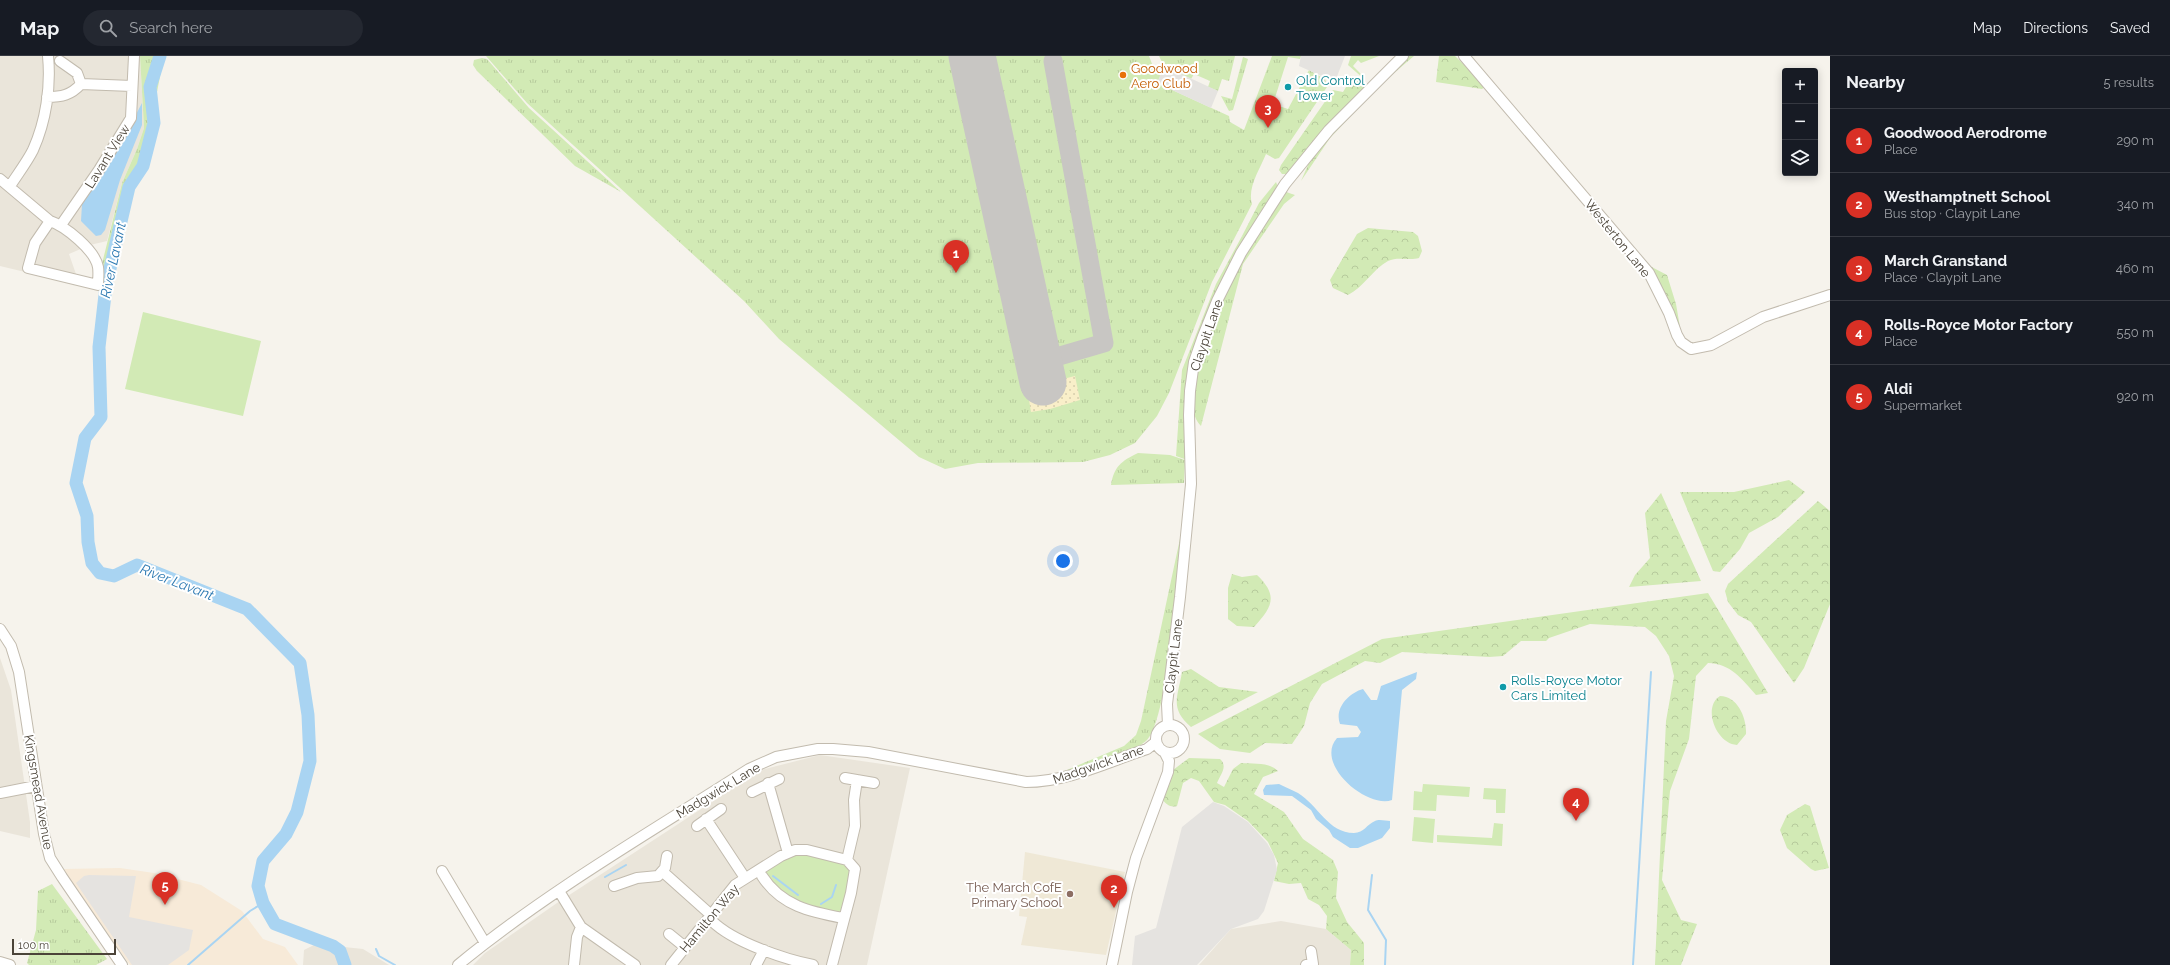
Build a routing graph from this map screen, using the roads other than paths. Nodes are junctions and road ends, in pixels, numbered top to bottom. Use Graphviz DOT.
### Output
graph roads {
  1 [pos="48,56"];
  2 [pos="134,56"];
  3 [pos="1403,56"];
  4 [pos="1464,56"];
  5 [pos="60,61"];
  6 [pos="81,84"];
  7 [pos="132,86"];
  8 [pos="47,97"];
  9 [pos="0,179"];
  10 [pos="10,186"];
  11 [pos="50,221"];
  12 [pos="61,225"];
  13 [pos="1830,295"];
  14 [pos="0,629"];
  15 [pos="1168,726"];
  16 [pos="1156,742"];
  17 [pos="1165,753"];
  18 [pos="845,778"];
  19 [pos="779,779"];
  20 [pos="857,780"];
  21 [pos="768,783"];
  22 [pos="874,783"];
  23 [pos="36,786"];
  24 [pos="752,792"];
  25 [pos="0,793"];
  26 [pos="721,809"];
  27 [pos="706,819"];
  28 [pos="696,826"];
  29 [pos="788,853"];
  30 [pos="667,856"];
  31 [pos="847,860"];
  32 [pos="442,871"];
  33 [pos="663,872"];
  34 [pos="762,876"];
  35 [pos="745,878"];
  36 [pos="614,886"];
  37 [pos="559,891"];
  38 [pos="710,914"];
  39 [pos="843,918"];
  40 [pos="581,927"];
  41 [pos="669,934"];
  42 [pos="485,943"];
  43 [pos="685,947"];
  44 [pos="764,950"];
  45 [pos="1311,951"];
  46 [pos="0,962"];
  47 [pos="120,964"];
  48 [pos="10,965"];
  49 [pos="458,965"];
  50 [pos="574,965"];
  51 [pos="635,965"];
  52 [pos="671,965"];
  53 [pos="756,965"];
  54 [pos="813,965"];
  55 [pos="832,965"];
  56 [pos="1112,965"];
  57 [pos="1306,965"];
  1 -- 8 [label="street"];
  2 -- 7 [label="street, Lavant View"];
  3 -- 15 [label="street, Claypit Lane"];
  4 -- 13 [label="street, Westerton Lane"];
  5 -- 6 [label="street"];
  6 -- 7 [label="street"];
  6 -- 8 [label="street"];
  7 -- 12 [label="street, Lavant View"];
  8 -- 10 [label="street"];
  9 -- 10 [label="street"];
  10 -- 11 [label="street"];
  11 -- 12 [label="street"];
  11 -- 12 [label="street"];
  14 -- 23 [label="street, Kingsmead Avenue"];
  15 -- 16 [label="street"];
  15 -- 17 [label="street"];
  16 -- 17 [label="street"];
  16 -- 37 [label="street, Madgwick Lane"];
  17 -- 56 [label="street"];
  18 -- 20 [label="street"];
  19 -- 21 [label="street"];
  20 -- 22 [label="street"];
  20 -- 31 [label="street"];
  21 -- 24 [label="street"];
  21 -- 29 [label="street"];
  23 -- 25 [label="street"];
  23 -- 47 [label="street, Kingsmead Avenue"];
  26 -- 27 [label="street"];
  27 -- 28 [label="street"];
  27 -- 35 [label="street"];
  29 -- 31 [label="street, Hamilton Way"];
  29 -- 35 [label="street, Hamilton Way"];
  30 -- 33 [label="street"];
  31 -- 39 [label="street"];
  32 -- 42 [label="street"];
  33 -- 36 [label="street"];
  33 -- 38 [label="street"];
  34 -- 39 [label="street"];
  35 -- 38 [label="street, Hamilton Way"];
  37 -- 40 [label="street"];
  37 -- 42 [label="street, Madgwick Lane"];
  38 -- 43 [label="street, Hamilton Way"];
  38 -- 44 [label="street"];
  39 -- 55 [label="street"];
  40 -- 50 [label="street"];
  40 -- 51 [label="street"];
  41 -- 43 [label="street"];
  42 -- 49 [label="street, Madgwick Lane"];
  43 -- 52 [label="street, Hamilton Way"];
  44 -- 53 [label="street"];
  44 -- 54 [label="street"];
  45 -- 57 [label="street"];
  46 -- 48 [label="street"];
}
